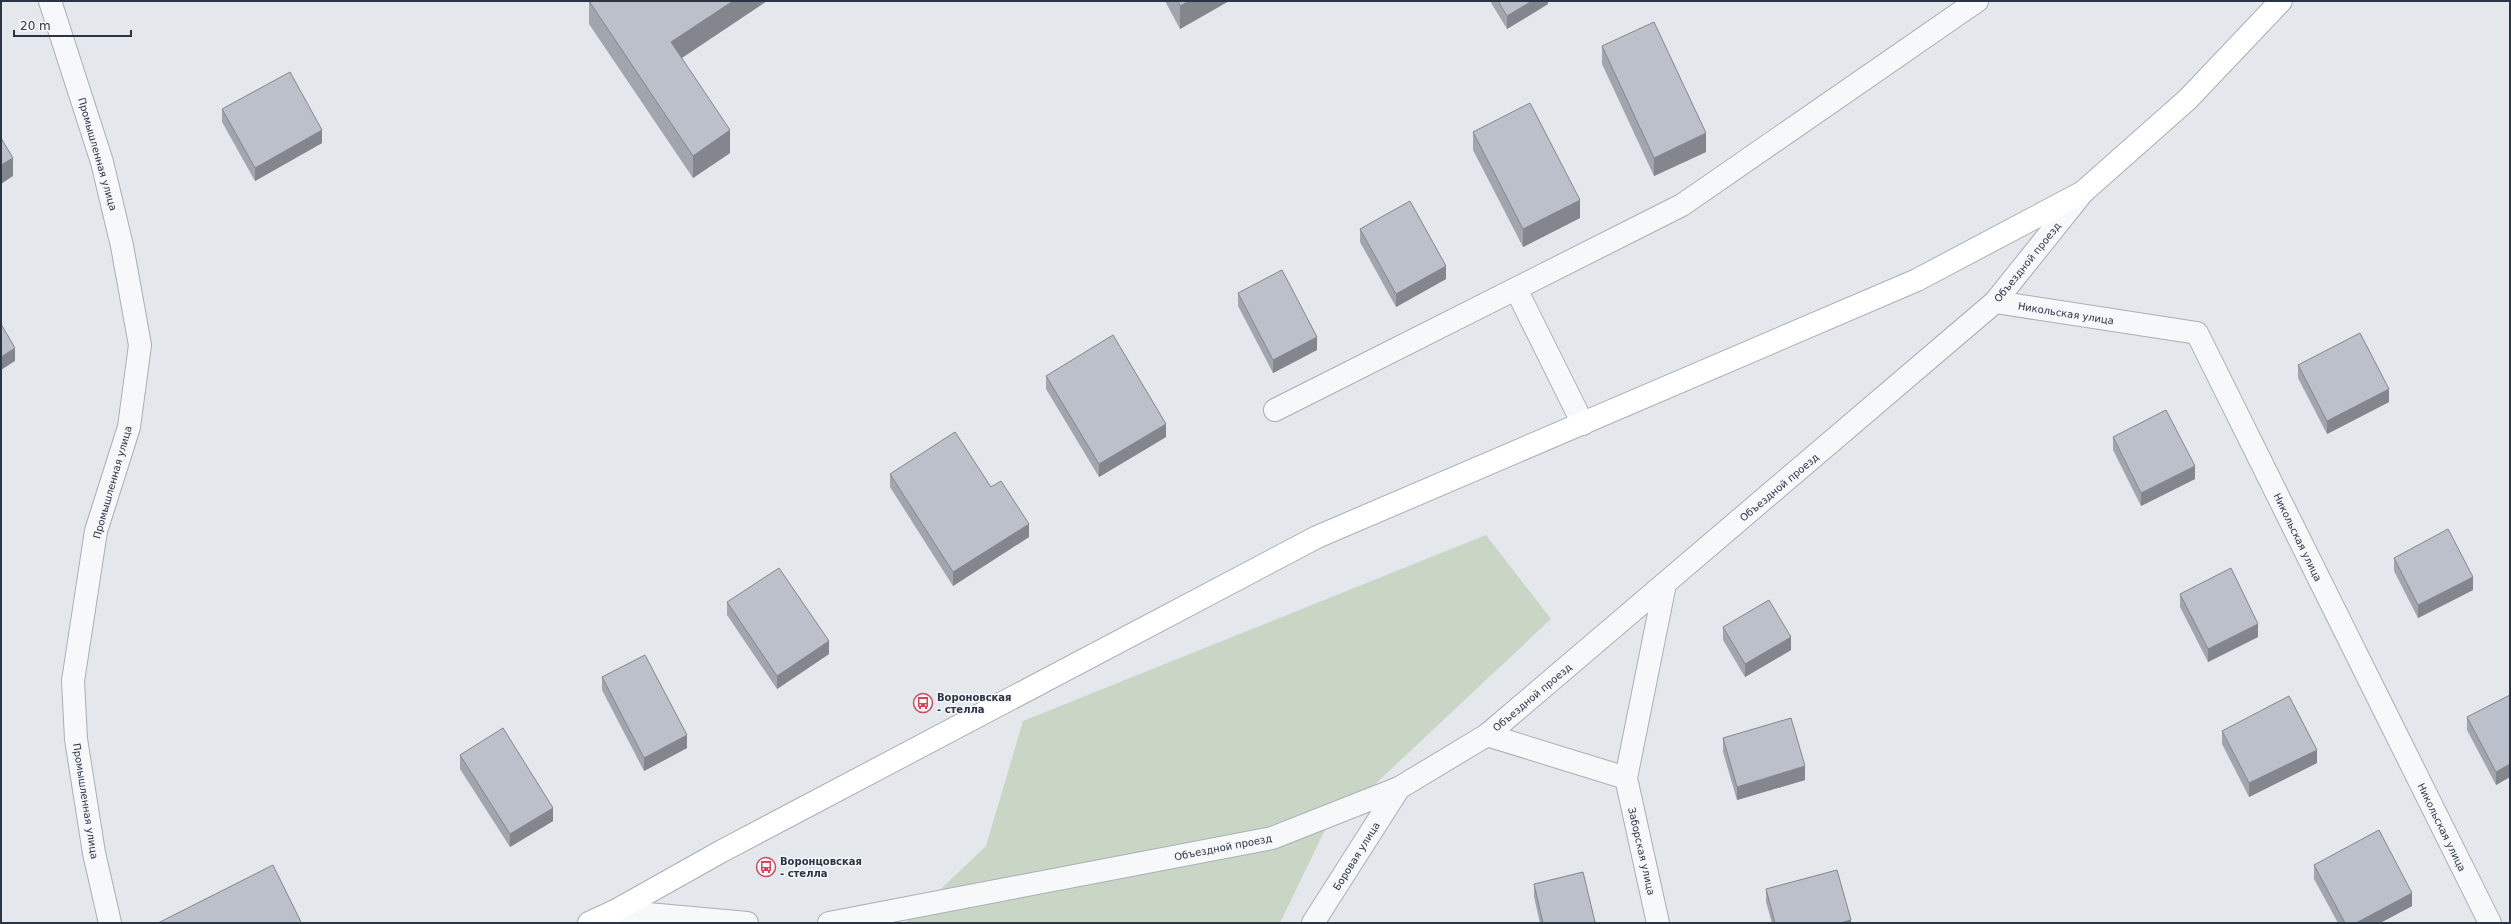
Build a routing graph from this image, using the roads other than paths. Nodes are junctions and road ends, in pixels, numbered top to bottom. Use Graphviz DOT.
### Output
graph roads {
  1 [pos="50,1"];
  2 [pos="1977,1"];
  3 [pos="2281,1"];
  4 [pos="2083,192"];
  5 [pos="1516,288"];
  6 [pos="1995,302"];
  7 [pos="1275,410"];
  8 [pos="1583,424"];
  9 [pos="1665,584"];
  10 [pos="1487,735"];
  11 [pos="1626,778"];
  12 [pos="1399,788"];
  13 [pos="615,911"];
  14 [pos="110,923"];
  15 [pos="589,923"];
  16 [pos="746,923"];
  17 [pos="829,923"];
  18 [pos="1313,923"];
  19 [pos="1658,923"];
  20 [pos="2490,923"];
  1 -- 14 [label="street, Промышленная улица"];
  2 -- 5 [label="street"];
  3 -- 4 [label="main road"];
  4 -- 6 [label="street, Объездной проезд"];
  4 -- 8 [label="main road"];
  5 -- 7 [label="street"];
  5 -- 8 [label="street"];
  6 -- 9 [label="street, Объездной проезд"];
  6 -- 20 [label="street, Никольская улица"];
  8 -- 13 [label="main road"];
  9 -- 10 [label="street, Объездной проезд"];
  9 -- 11 [label="street"];
  10 -- 11 [label="street"];
  10 -- 12 [label="street, Объездной проезд"];
  11 -- 19 [label="street, Заборская улица"];
  12 -- 17 [label="street, Объездной проезд"];
  12 -- 18 [label="street, Боровая улица"];
  13 -- 15 [label="main road"];
  13 -- 16 [label="street"];
}
